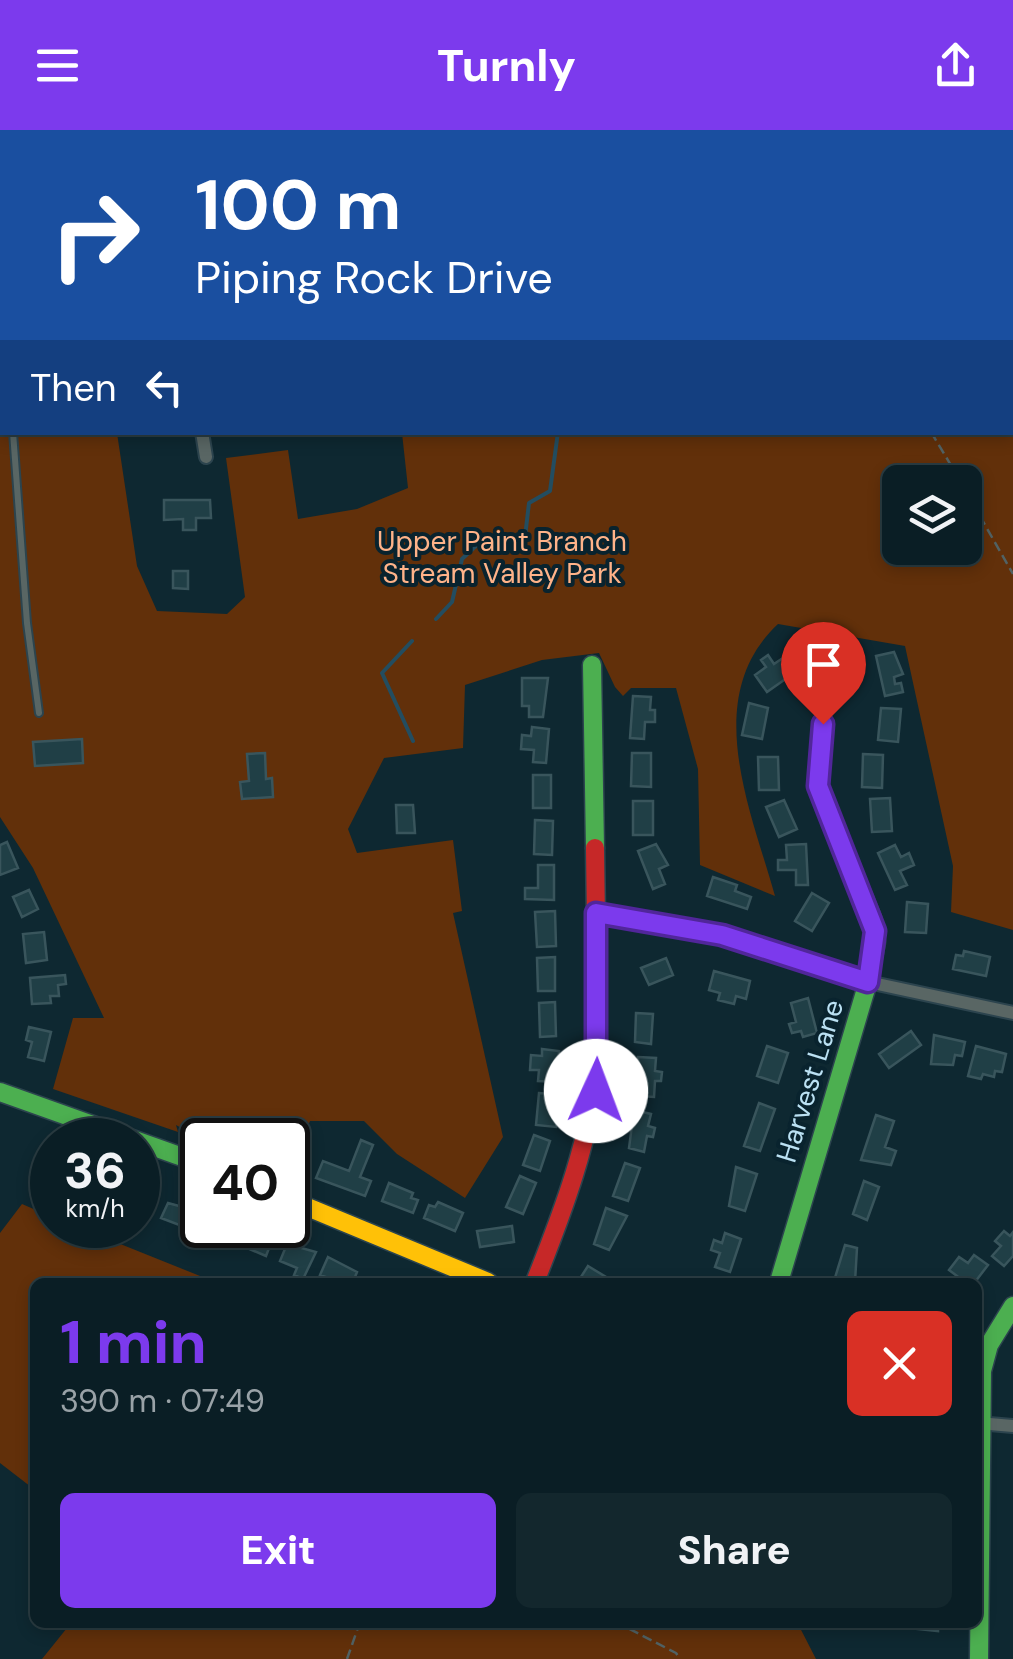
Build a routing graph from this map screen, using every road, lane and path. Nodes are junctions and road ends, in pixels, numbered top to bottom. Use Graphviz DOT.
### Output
graph roads {
  1 [pos="13,435"];
  2 [pos="202,435"];
  3 [pos="932,435"];
  4 [pos="206,457"];
  5 [pos="950,465"];
  6 [pos="982,520"];
  7 [pos="1013,574"];
  8 [pos="592,665"];
  9 [pos="39,713"];
  10 [pos="823,724"];
  11 [pos="596,913"];
  12 [pos="868,982"];
  13 [pos="1013,1014"];
  14 [pos="0,1092"];
  15 [pos="180,1156"];
  16 [pos="310,1208"];
  17 [pos="478,1278"];
  18 [pos="537,1278"];
  19 [pos="779,1278"];
  20 [pos="1013,1306"];
  21 [pos="982,1371"];
  22 [pos="982,1424"];
  23 [pos="1013,1426"];
  24 [pos="358,1628"];
  25 [pos="626,1628"];
  26 [pos="980,1628"];
  27 [pos="347,1659"];
  28 [pos="680,1659"];
  29 [pos="980,1659"];
  1 -- 9 [label="lane"];
  2 -- 4 [label="street"];
  3 -- 5 [label="path"];
  6 -- 7 [label="path"];
  8 -- 11 [label="street"];
  10 -- 12 [label="street, Harvest Lane"];
  11 -- 12 [label="street"];
  11 -- 18 [label="street"];
  12 -- 13 [label="street"];
  12 -- 19 [label="street, Harvest Lane"];
  14 -- 15 [label="street"];
  16 -- 17 [label="street"];
  20 -- 21 [label="street"];
  22 -- 23 [label="street"];
  24 -- 27 [label="path"];
  25 -- 28 [label="path"];
  26 -- 29 [label="street"];
}
